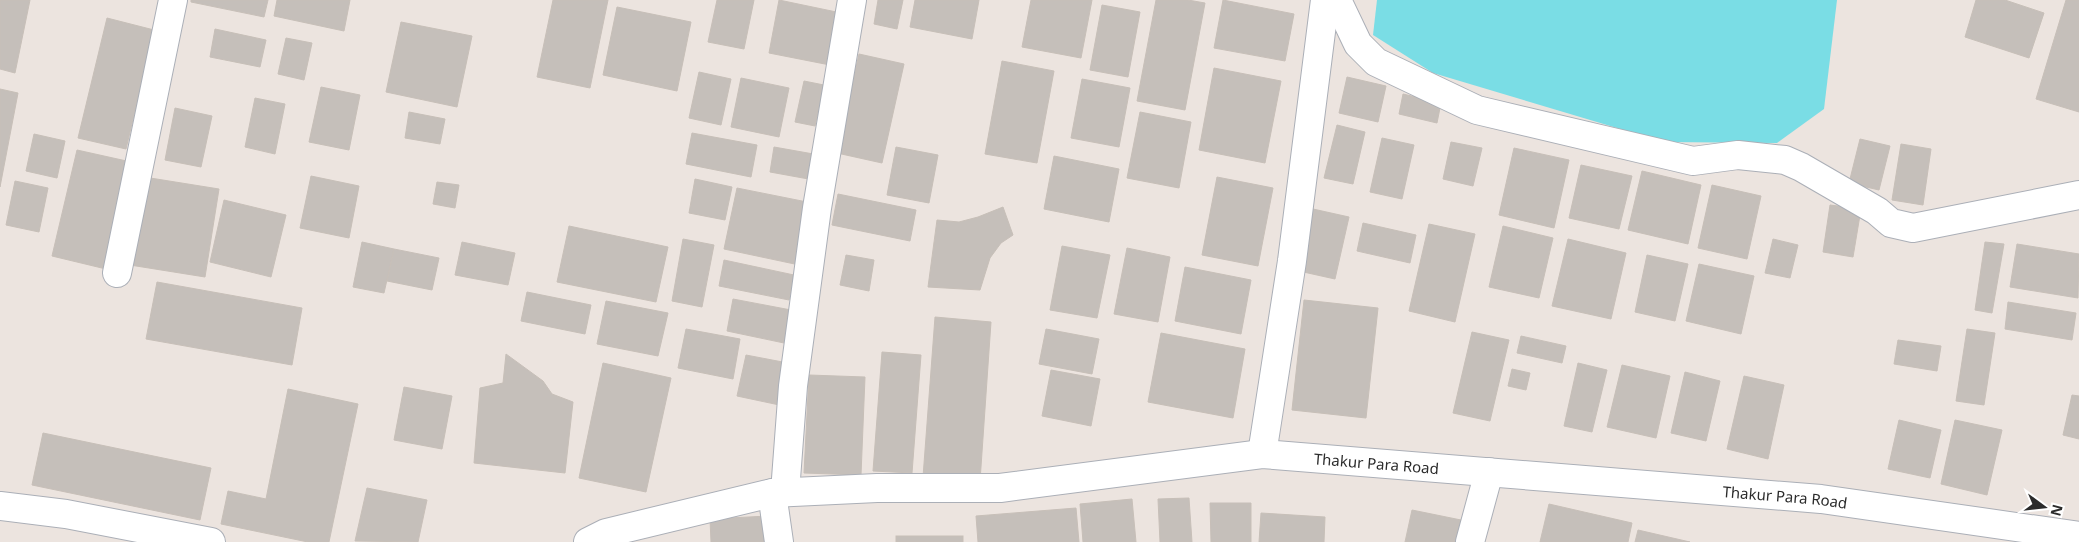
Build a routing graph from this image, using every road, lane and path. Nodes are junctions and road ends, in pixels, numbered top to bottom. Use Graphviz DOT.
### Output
graph roads {
  1 [pos="173,0"];
  2 [pos="852,0"];
  3 [pos="1326,0"];
  4 [pos="1337,0"];
  5 [pos="2079,196"];
  6 [pos="117,273"];
  7 [pos="1262,454"];
  8 [pos="1489,472"];
  9 [pos="778,493"];
  10 [pos="0,506"];
  11 [pos="2079,536"];
  12 [pos="211,542"];
  13 [pos="588,542"];
  14 [pos="779,542"];
  15 [pos="1470,542"];
  1 -- 6 [label="street"];
  2 -- 9 [label="street"];
  3 -- 7 [label="street"];
  4 -- 5 [label="street"];
  7 -- 8 [label="street, Thakur Para Road"];
  7 -- 9 [label="street, Thakur Para Road"];
  8 -- 11 [label="street, Thakur Para Road"];
  8 -- 15 [label="street"];
  9 -- 13 [label="street, Thakur Para Road"];
  9 -- 14 [label="street"];
  10 -- 12 [label="street"];
}
